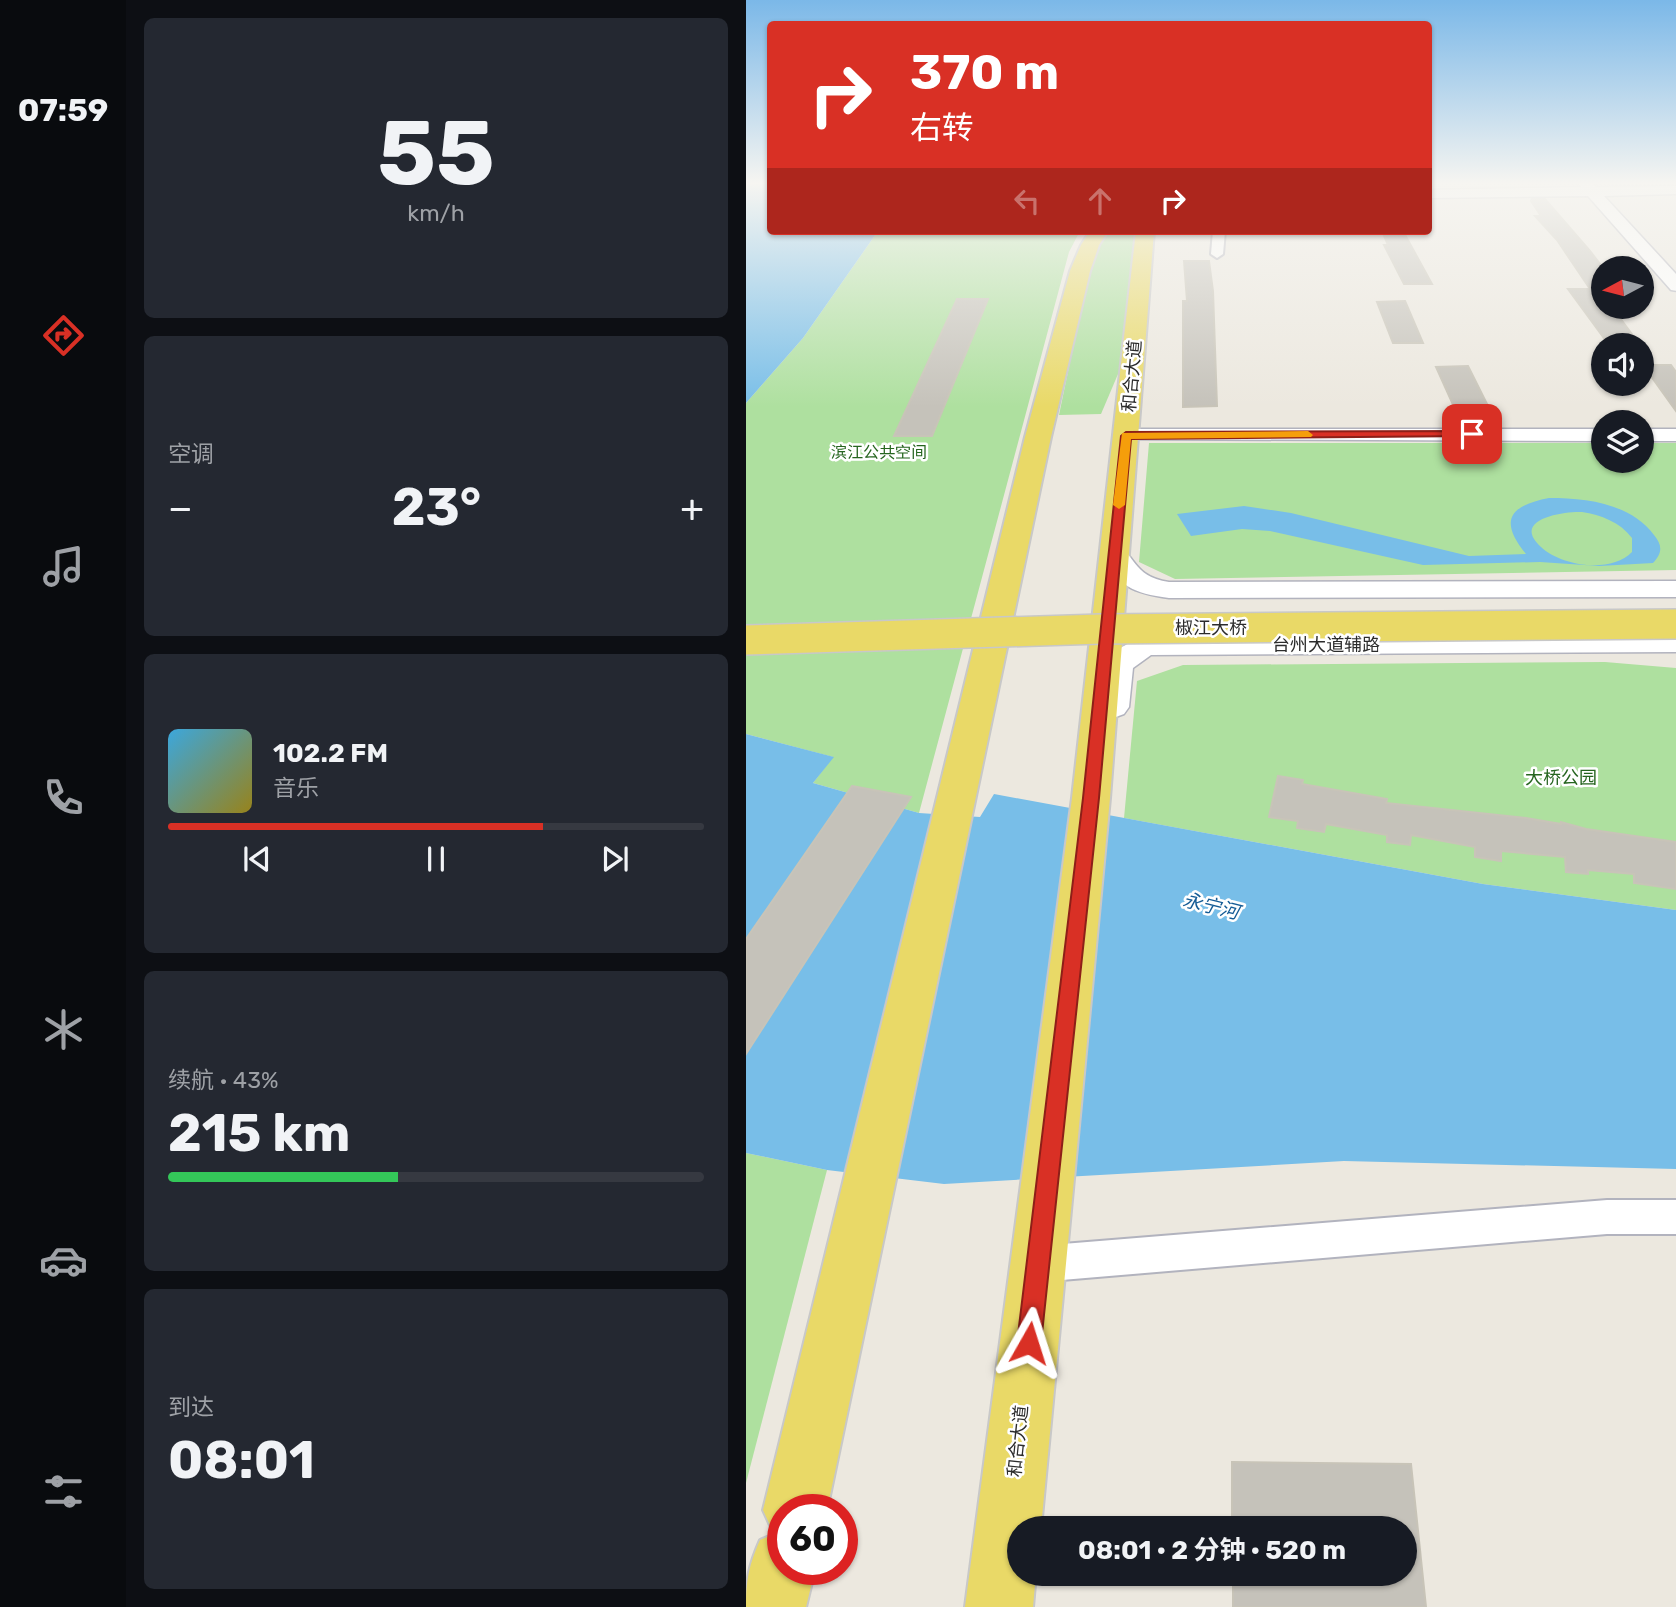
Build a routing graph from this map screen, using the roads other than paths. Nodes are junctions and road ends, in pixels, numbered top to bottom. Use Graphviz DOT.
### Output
graph roads {
  1 [pos="1085,257"];
  2 [pos="1143,257"];
  3 [pos="1651,257"];
  4 [pos="1676,286"];
  5 [pos="1591,435"];
  6 [pos="1654,435"];
  7 [pos="1676,435"];
  8 [pos="1126,436"];
  9 [pos="1114,554"];
  10 [pos="1676,589"];
  11 [pos="1292,590"];
  12 [pos="1676,612"];
  13 [pos="1676,624"];
  14 [pos="746,626"];
  15 [pos="746,640"];
  16 [pos="1676,643"];
  17 [pos="1293,645"];
  18 [pos="1092,787"];
  19 [pos="1676,1217"];
  20 [pos="1038,1264"];
  21 [pos="799,1494"];
  22 [pos="778,1585"];
  23 [pos="772,1607"];
  24 [pos="999,1607"];
  1 -- 21 [label="main road"];
  2 -- 8 [label="main road, 和合大道"];
  3 -- 4 [label="main road"];
  5 -- 8 [label="street"];
  6 -- 7 [label="street"];
  8 -- 9 [label="main road, 和合大道"];
  9 -- 11 [label="main road"];
  9 -- 18 [label="main road, 和合大道"];
  10 -- 11 [label="main road"];
  11 -- 17 [label="main road"];
  12 -- 14 [label="main road, 椒江大桥"];
  13 -- 15 [label="main road, 椒江大桥, bridge"];
  16 -- 17 [label="main road, 台州大道辅路"];
  17 -- 18 [label="main road, 台州大道辅路"];
  18 -- 20 [label="main road, 和合大道"];
  19 -- 20 [label="street"];
  20 -- 24 [label="main road, 和合大道"];
  22 -- 23 [label="main road"];
}
